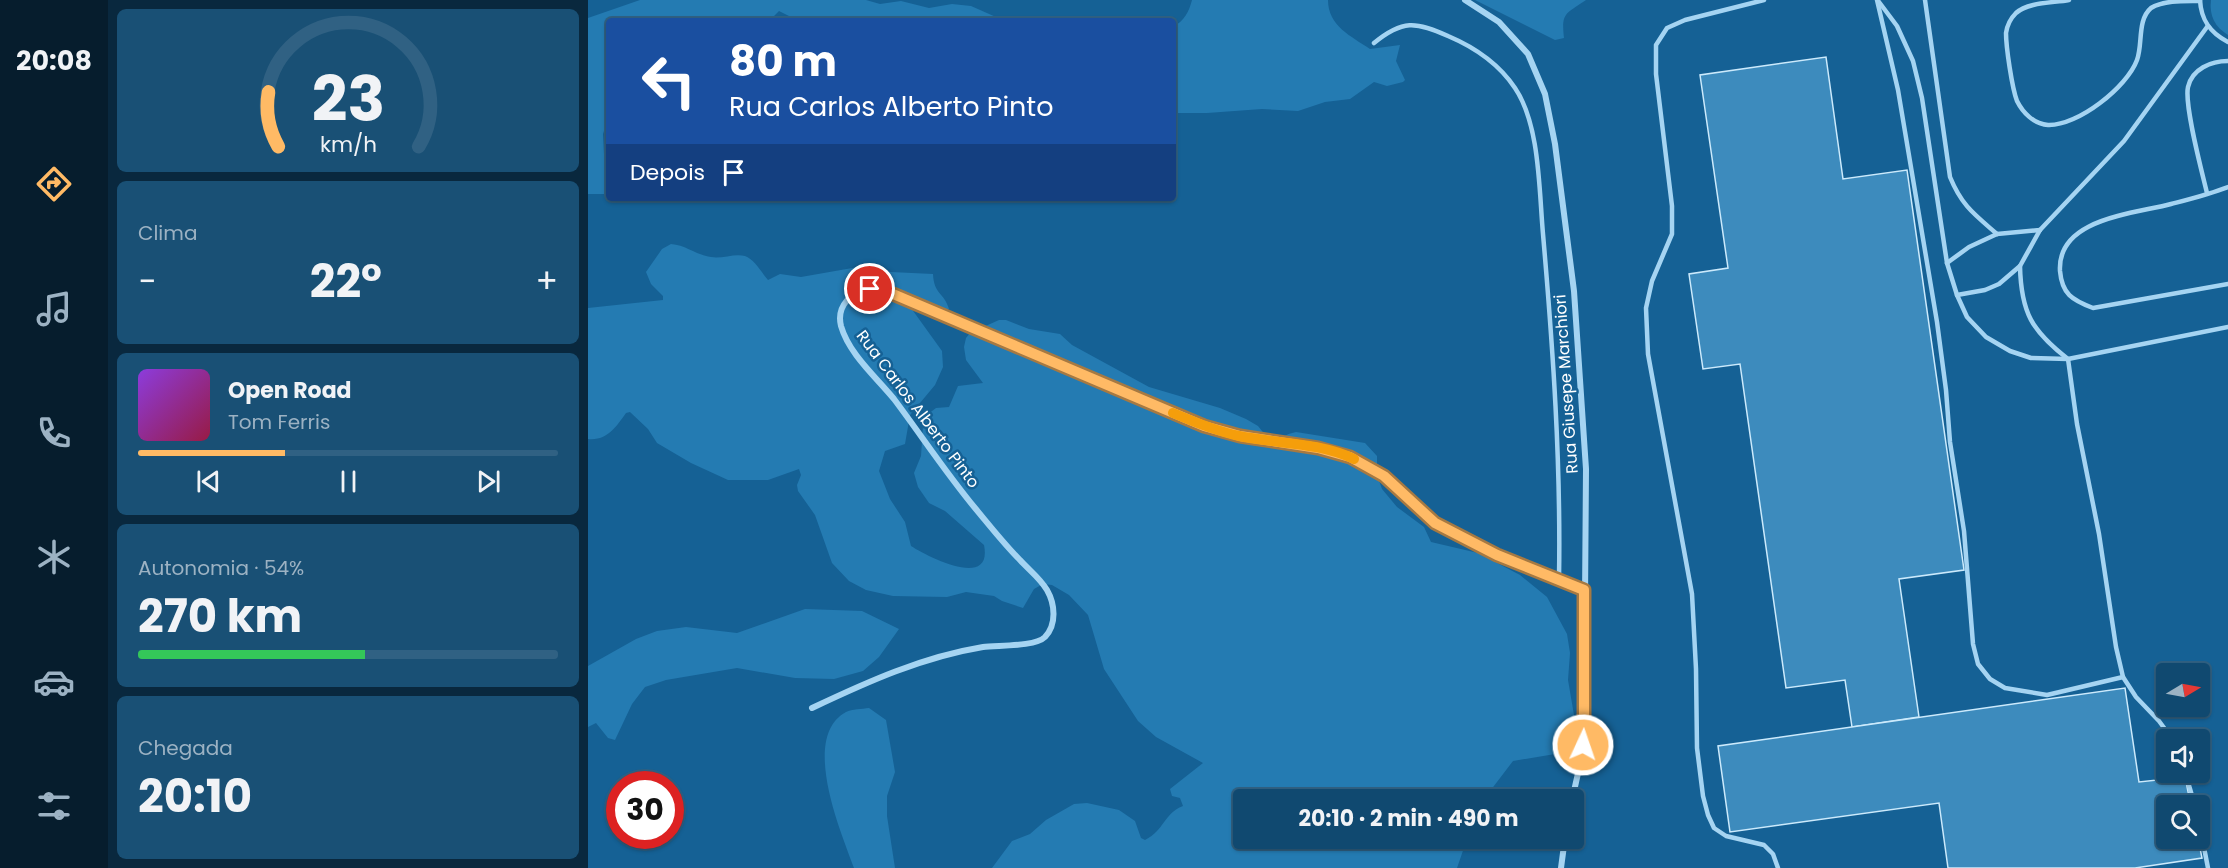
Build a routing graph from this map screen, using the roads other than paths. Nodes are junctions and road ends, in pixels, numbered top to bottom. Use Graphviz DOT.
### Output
graph roads {
  1 [pos="1465,0"];
  2 [pos="1764,0"];
  3 [pos="1877,0"];
  4 [pos="1925,0"];
  5 [pos="2069,0"];
  6 [pos="2200,1"];
  7 [pos="2207,27"];
  8 [pos="2228,42"];
  9 [pos="1374,43"];
  10 [pos="2228,61"];
  11 [pos="2228,187"];
  12 [pos="2207,193"];
  13 [pos="2040,230"];
  14 [pos="1997,234"];
  15 [pos="1947,263"];
  16 [pos="2020,266"];
  17 [pos="2228,284"];
  18 [pos="1957,295"];
  19 [pos="2228,327"];
  20 [pos="2068,359"];
  21 [pos="1559,579"];
  22 [pos="1584,590"];
  23 [pos="2123,677"];
  24 [pos="812,708"];
  25 [pos="2165,729"];
  26 [pos="1574,789"];
  27 [pos="1564,849"];
  28 [pos="2204,849"];
  29 [pos="1561,868"];
  30 [pos="1778,868"];
  31 [pos="2208,868"];
  1 -- 22 [label="street, Rua Giusepe Marchiori"];
  2 -- 30 [label="lane"];
  3 -- 15 [label="lane"];
  3 -- 23 [label="lane"];
  4 -- 14 [label="lane"];
  5 -- 6 [label="lane"];
  6 -- 7 [label="lane"];
  7 -- 8 [label="lane"];
  7 -- 13 [label="lane"];
  9 -- 21 [label="lane"];
  10 -- 12 [label="lane"];
  11 -- 12 [label="lane"];
  12 -- 17 [label="lane"];
  13 -- 14 [label="lane"];
  13 -- 16 [label="lane"];
  14 -- 15 [label="lane"];
  15 -- 18 [label="lane"];
  16 -- 18 [label="lane"];
  16 -- 20 [label="lane"];
  18 -- 20 [label="lane"];
  19 -- 20 [label="lane"];
  20 -- 23 [label="lane"];
  21 -- 22 [label="street, Rua Carlos Alberto Pinto"];
  21 -- 24 [label="street, Rua Carlos Alberto Pinto"];
  22 -- 26 [label="street, Rua Giusepe Marchiori"];
  23 -- 25 [label="lane"];
  27 -- 29 [label="street"];
  28 -- 31 [label="lane"];
}
